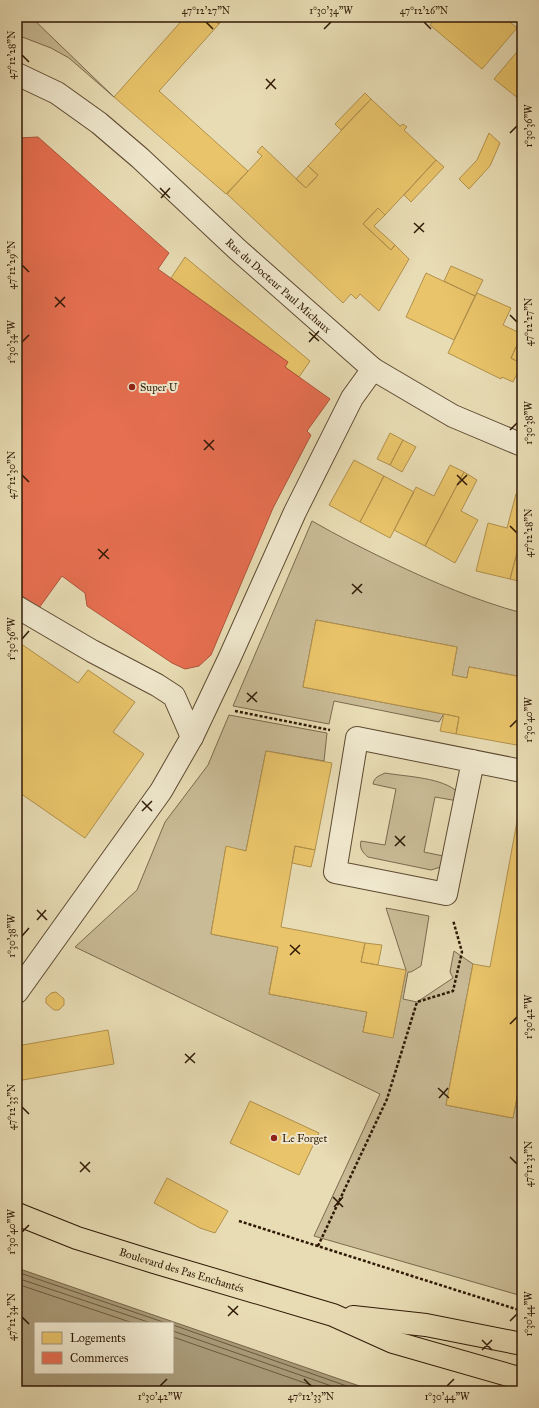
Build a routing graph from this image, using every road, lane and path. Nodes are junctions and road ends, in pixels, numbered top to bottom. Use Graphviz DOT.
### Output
graph roads {
  1 [pos="17,74"];
  2 [pos="373,369"];
  3 [pos="522,445"];
  4 [pos="17,607"];
  5 [pos="232,711"];
  6 [pos="192,737"];
  7 [pos="357,738"];
  8 [pos="473,761"];
  9 [pos="522,771"];
  10 [pos="446,894"];
  11 [pos="17,992"];
  12 [pos="22,1215"];
  13 [pos="239,1221"];
  14 [pos="318,1246"];
  15 [pos="522,1311"];
  16 [pos="333,1315"];
  17 [pos="522,1344"];
  18 [pos="522,1379"];
  1 -- 2 [label="street, Rue du Docteur Paul Michaux"];
  2 -- 3 [label="street, Rue du Docteur Paul Michaux"];
  2 -- 6 [label="street"];
  4 -- 6 [label="street"];
  5 -- 7 [label="path"];
  6 -- 11 [label="street"];
  7 -- 8 [label="street"];
  7 -- 10 [label="street"];
  8 -- 9 [label="street"];
  8 -- 10 [label="street"];
  10 -- 14 [label="path"];
  12 -- 16 [label="main road, Boulevard des Pas Enchantés"];
  13 -- 14 [label="path"];
  14 -- 15 [label="path"];
  16 -- 17 [label="main road, Boulevard des Pas Enchantés"];
  16 -- 18 [label="main road, Boulevard des Pas Enchantés"];
}
